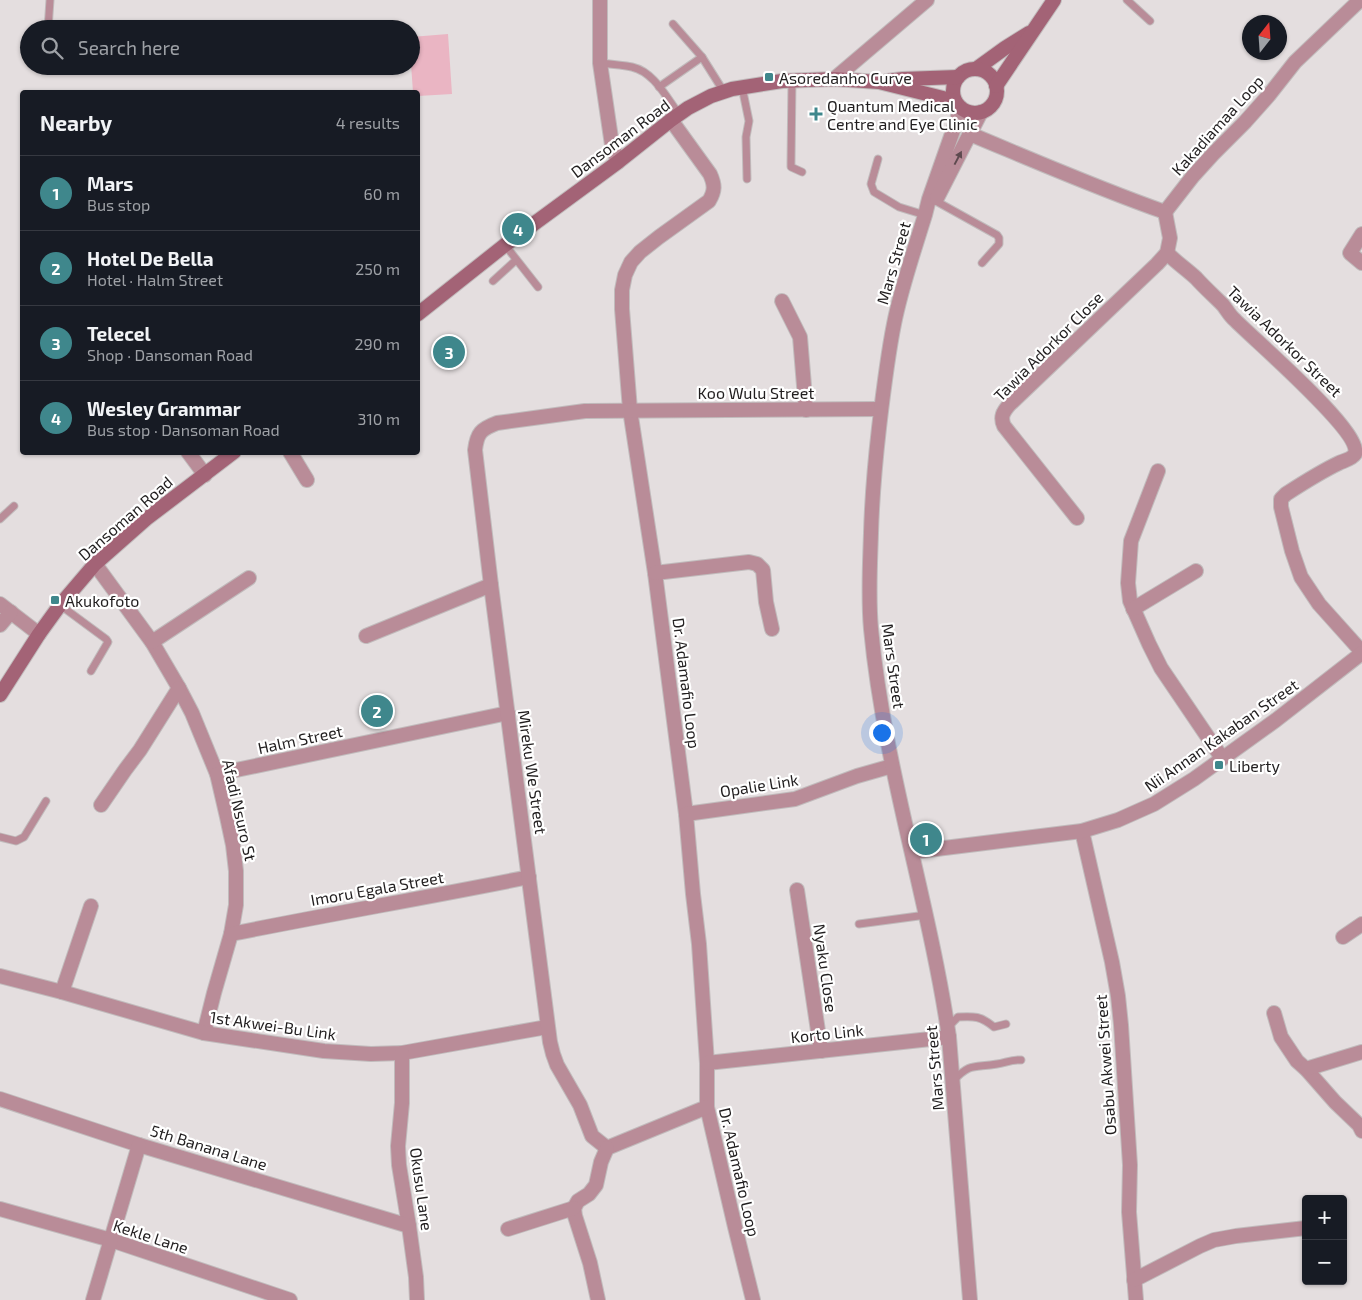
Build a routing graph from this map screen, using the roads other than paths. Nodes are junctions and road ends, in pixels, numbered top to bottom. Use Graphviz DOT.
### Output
graph roads {
  1 [pos="50,0"];
  2 [pos="600,0"];
  3 [pos="926,0"];
  4 [pos="1054,0"];
  5 [pos="1128,0"];
  6 [pos="1360,0"];
  7 [pos="49,20"];
  8 [pos="1150,21"];
  9 [pos="673,24"];
  10 [pos="1034,30"];
  11 [pos="702,58"];
  12 [pos="600,63"];
  13 [pos="976,70"];
  14 [pos="958,77"];
  15 [pos="834,79"];
  16 [pos="792,81"];
  17 [pos="879,82"];
  18 [pos="996,86"];
  19 [pos="742,87"];
  20 [pos="659,88"];
  21 [pos="724,92"];
  22 [pos="958,104"];
  23 [pos="981,112"];
  24 [pos="675,117"];
  25 [pos="970,134"];
  26 [pos="878,159"];
  27 [pos="618,162"];
  28 [pos="802,172"];
  29 [pos="747,179"];
  30 [pos="932,200"];
  31 [pos="1165,212"];
  32 [pos="925,216"];
  33 [pos="1362,234"];
  34 [pos="505,246"];
  35 [pos="1167,253"];
  36 [pos="516,260"];
  37 [pos="982,263"];
  38 [pos="1362,263"];
  39 [pos="493,282"];
  40 [pos="538,287"];
  41 [pos="782,301"];
  42 [pos="420,312"];
  43 [pos="881,409"];
  44 [pos="630,410"];
  45 [pos="806,410"];
  46 [pos="190,455"];
  47 [pos="230,455"];
  48 [pos="292,455"];
  49 [pos="1158,471"];
  50 [pos="205,475"];
  51 [pos="307,480"];
  52 [pos="14,506"];
  53 [pos="1077,518"];
  54 [pos="0,519"];
  55 [pos="95,564"];
  56 [pos="1196,571"];
  57 [pos="655,573"];
  58 [pos="249,578"];
  59 [pos="490,585"];
  60 [pos="60,604"];
  61 [pos="6,608"];
  62 [pos="1133,609"];
  63 [pos="0,625"];
  64 [pos="772,629"];
  65 [pos="39,634"];
  66 [pos="366,636"];
  67 [pos="152,642"];
  68 [pos="1362,652"];
  69 [pos="91,671"];
  70 [pos="179,688"];
  71 [pos="0,695"];
  72 [pos="508,713"];
  73 [pos="1222,758"];
  74 [pos="892,766"];
  75 [pos="217,774"];
  76 [pos="46,801"];
  77 [pos="100,805"];
  78 [pos="686,814"];
  79 [pos="1082,831"];
  80 [pos="0,837"];
  81 [pos="912,852"];
  82 [pos="529,877"];
  83 [pos="797,890"];
  84 [pos="91,906"];
  85 [pos="926,915"];
  86 [pos="860,924"];
  87 [pos="1362,924"];
  88 [pos="231,934"];
  89 [pos="1343,937"];
  90 [pos="0,976"];
  91 [pos="62,992"];
  92 [pos="1274,1013"];
  93 [pos="1006,1024"];
  94 [pos="547,1027"];
  95 [pos="949,1032"];
  96 [pos="204,1033"];
  97 [pos="821,1051"];
  98 [pos="1362,1052"];
  99 [pos="402,1053"];
  100 [pos="1020,1060"];
  101 [pos="707,1063"];
  102 [pos="1306,1069"];
  103 [pos="953,1082"];
  104 [pos="0,1099"];
  105 [pos="707,1108"];
  106 [pos="1362,1131"];
  107 [pos="139,1144"];
  108 [pos="607,1148"];
  109 [pos="574,1208"];
  110 [pos="0,1209"];
  111 [pos="409,1226"];
  112 [pos="1302,1228"];
  113 [pos="508,1229"];
  114 [pos="111,1240"];
  115 [pos="1134,1280"];
  116 [pos="93,1300"];
  117 [pos="290,1300"];
  118 [pos="417,1300"];
  119 [pos="598,1300"];
  120 [pos="753,1300"];
  121 [pos="970,1300"];
  122 [pos="1136,1300"];
  1 -- 7 [label="lane"];
  2 -- 12 [label="street"];
  3 -- 15 [label="street"];
  4 -- 10 [label="main road, Dansoman Road"];
  5 -- 8 [label="lane"];
  6 -- 31 [label="street, Kakadiamaa Loop"];
  9 -- 11 [label="lane"];
  10 -- 13 [label="main road, Dansoman Road"];
  10 -- 18 [label="main road, Dansoman Road"];
  11 -- 20 [label="lane"];
  11 -- 21 [label="lane"];
  12 -- 20 [label="lane"];
  12 -- 27 [label="street"];
  13 -- 14 [label="main road, Dansoman Road"];
  13 -- 18 [label="main road"];
  14 -- 17 [label="main road, Dansoman Road"];
  14 -- 22 [label="main road"];
  15 -- 16 [label="main road, Dansoman Road"];
  15 -- 17 [label="main road, Dansoman Road"];
  16 -- 19 [label="main road, Dansoman Road"];
  16 -- 28 [label="lane"];
  17 -- 22 [label="main road, Dansoman Road"];
  18 -- 23 [label="main road, Dansoman Road"];
  19 -- 21 [label="main road, Dansoman Road"];
  19 -- 29 [label="lane"];
  20 -- 24 [label="lane"];
  21 -- 24 [label="main road, Dansoman Road"];
  22 -- 23 [label="main road, Dansoman Road"];
  22 -- 30 [label="street, Mars Street"];
  23 -- 25 [label="street, Mars Street"];
  24 -- 27 [label="main road, Dansoman Road"];
  24 -- 44 [label="street, Dr. Adamafio Loop"];
  30 -- 25 [label="street, Mars Street, one-way"];
  25 -- 31 [label="street"];
  26 -- 32 [label="lane"];
  27 -- 34 [label="main road, Dansoman Road"];
  30 -- 32 [label="street, Mars Street"];
  30 -- 37 [label="lane"];
  31 -- 35 [label="street"];
  32 -- 43 [label="street, Mars Street"];
  33 -- 38 [label="street"];
  34 -- 36 [label="lane"];
  34 -- 42 [label="main road, Dansoman Road"];
  35 -- 53 [label="street, Tawia Adorkor Close"];
  35 -- 68 [label="street, Tawia Adorkor Street"];
  36 -- 39 [label="lane"];
  36 -- 40 [label="lane"];
  41 -- 45 [label="street"];
  43 -- 45 [label="street, Koo Wulu Street"];
  43 -- 74 [label="street, Mars Street"];
  44 -- 45 [label="street, Koo Wulu Street"];
  44 -- 57 [label="street, Dr. Adamafio Loop"];
  44 -- 59 [label="street, Mireku We Street"];
  46 -- 50 [label="street"];
  47 -- 50 [label="main road, Dansoman Road"];
  48 -- 51 [label="street"];
  49 -- 62 [label="street"];
  50 -- 55 [label="main road, Dansoman Road"];
  52 -- 54 [label="lane"];
  55 -- 60 [label="main road, Dansoman Road"];
  55 -- 67 [label="street, Afadi Nsuro St"];
  56 -- 62 [label="street"];
  57 -- 64 [label="street"];
  57 -- 78 [label="street, Dr. Adamafio Loop"];
  58 -- 67 [label="street"];
  59 -- 66 [label="street"];
  59 -- 72 [label="street, Mireku We Street"];
  60 -- 65 [label="main road, Dansoman Road"];
  60 -- 69 [label="lane"];
  61 -- 63 [label="street"];
  61 -- 65 [label="street"];
  62 -- 73 [label="street"];
  65 -- 71 [label="main road, Dansoman Road"];
  67 -- 70 [label="street, Afadi Nsuro St"];
  68 -- 73 [label="street, Nii Annan Kakaban Street"];
  70 -- 75 [label="street, Afadi Nsuro St"];
  70 -- 77 [label="street"];
  72 -- 75 [label="street, Halm Street"];
  72 -- 82 [label="street, Mireku We Street"];
  73 -- 79 [label="street, Nii Annan Kakaban Street"];
  74 -- 78 [label="street, Opalie Link"];
  74 -- 81 [label="street, Mars Street"];
  75 -- 88 [label="street, Afadi Nsuro St"];
  76 -- 80 [label="lane"];
  78 -- 101 [label="street, Dr. Adamafio Loop"];
  79 -- 81 [label="street, Nii Annan Kakaban Street"];
  79 -- 115 [label="street, Osabu Akwei Street"];
  81 -- 85 [label="street, Mars Street"];
  82 -- 88 [label="street, Imoru Egala Street"];
  82 -- 94 [label="street, Mireku We Street"];
  83 -- 97 [label="street, Nyaku Close"];
  84 -- 91 [label="street"];
  85 -- 86 [label="lane"];
  85 -- 95 [label="street, Mars Street"];
  87 -- 89 [label="street"];
  88 -- 96 [label="street, Afadi Nsuro St"];
  90 -- 91 [label="street, 1st Akwei-Bu Link"];
  91 -- 96 [label="street, 1st Akwei-Bu Link"];
  92 -- 102 [label="street"];
  93 -- 95 [label="lane"];
  94 -- 99 [label="street, 1st Akwei-Bu Link"];
  94 -- 108 [label="street, Mireku We Street"];
  95 -- 97 [label="street, Korto Link"];
  95 -- 103 [label="street, Mars Street"];
  96 -- 99 [label="street, 1st Akwei-Bu Link"];
  97 -- 101 [label="street, Korto Link"];
  98 -- 102 [label="street"];
  99 -- 111 [label="street, Okusu Lane"];
  100 -- 103 [label="lane"];
  101 -- 105 [label="street, Dr. Adamafio Loop"];
  102 -- 106 [label="street"];
  103 -- 121 [label="street, Mars Street"];
  104 -- 107 [label="street, 5th Banana Lane"];
  105 -- 108 [label="street"];
  105 -- 120 [label="street, Dr. Adamafio Loop"];
  107 -- 111 [label="street, 5th Banana Lane"];
  107 -- 114 [label="street"];
  108 -- 109 [label="street"];
  109 -- 113 [label="street"];
  109 -- 119 [label="street"];
  110 -- 114 [label="street, Kekle Lane"];
  111 -- 118 [label="street, Okusu Lane"];
  112 -- 115 [label="street"];
  114 -- 116 [label="street"];
  114 -- 117 [label="street, Kekle Lane"];
  115 -- 122 [label="street, Osabu Akwei Street"];
}
